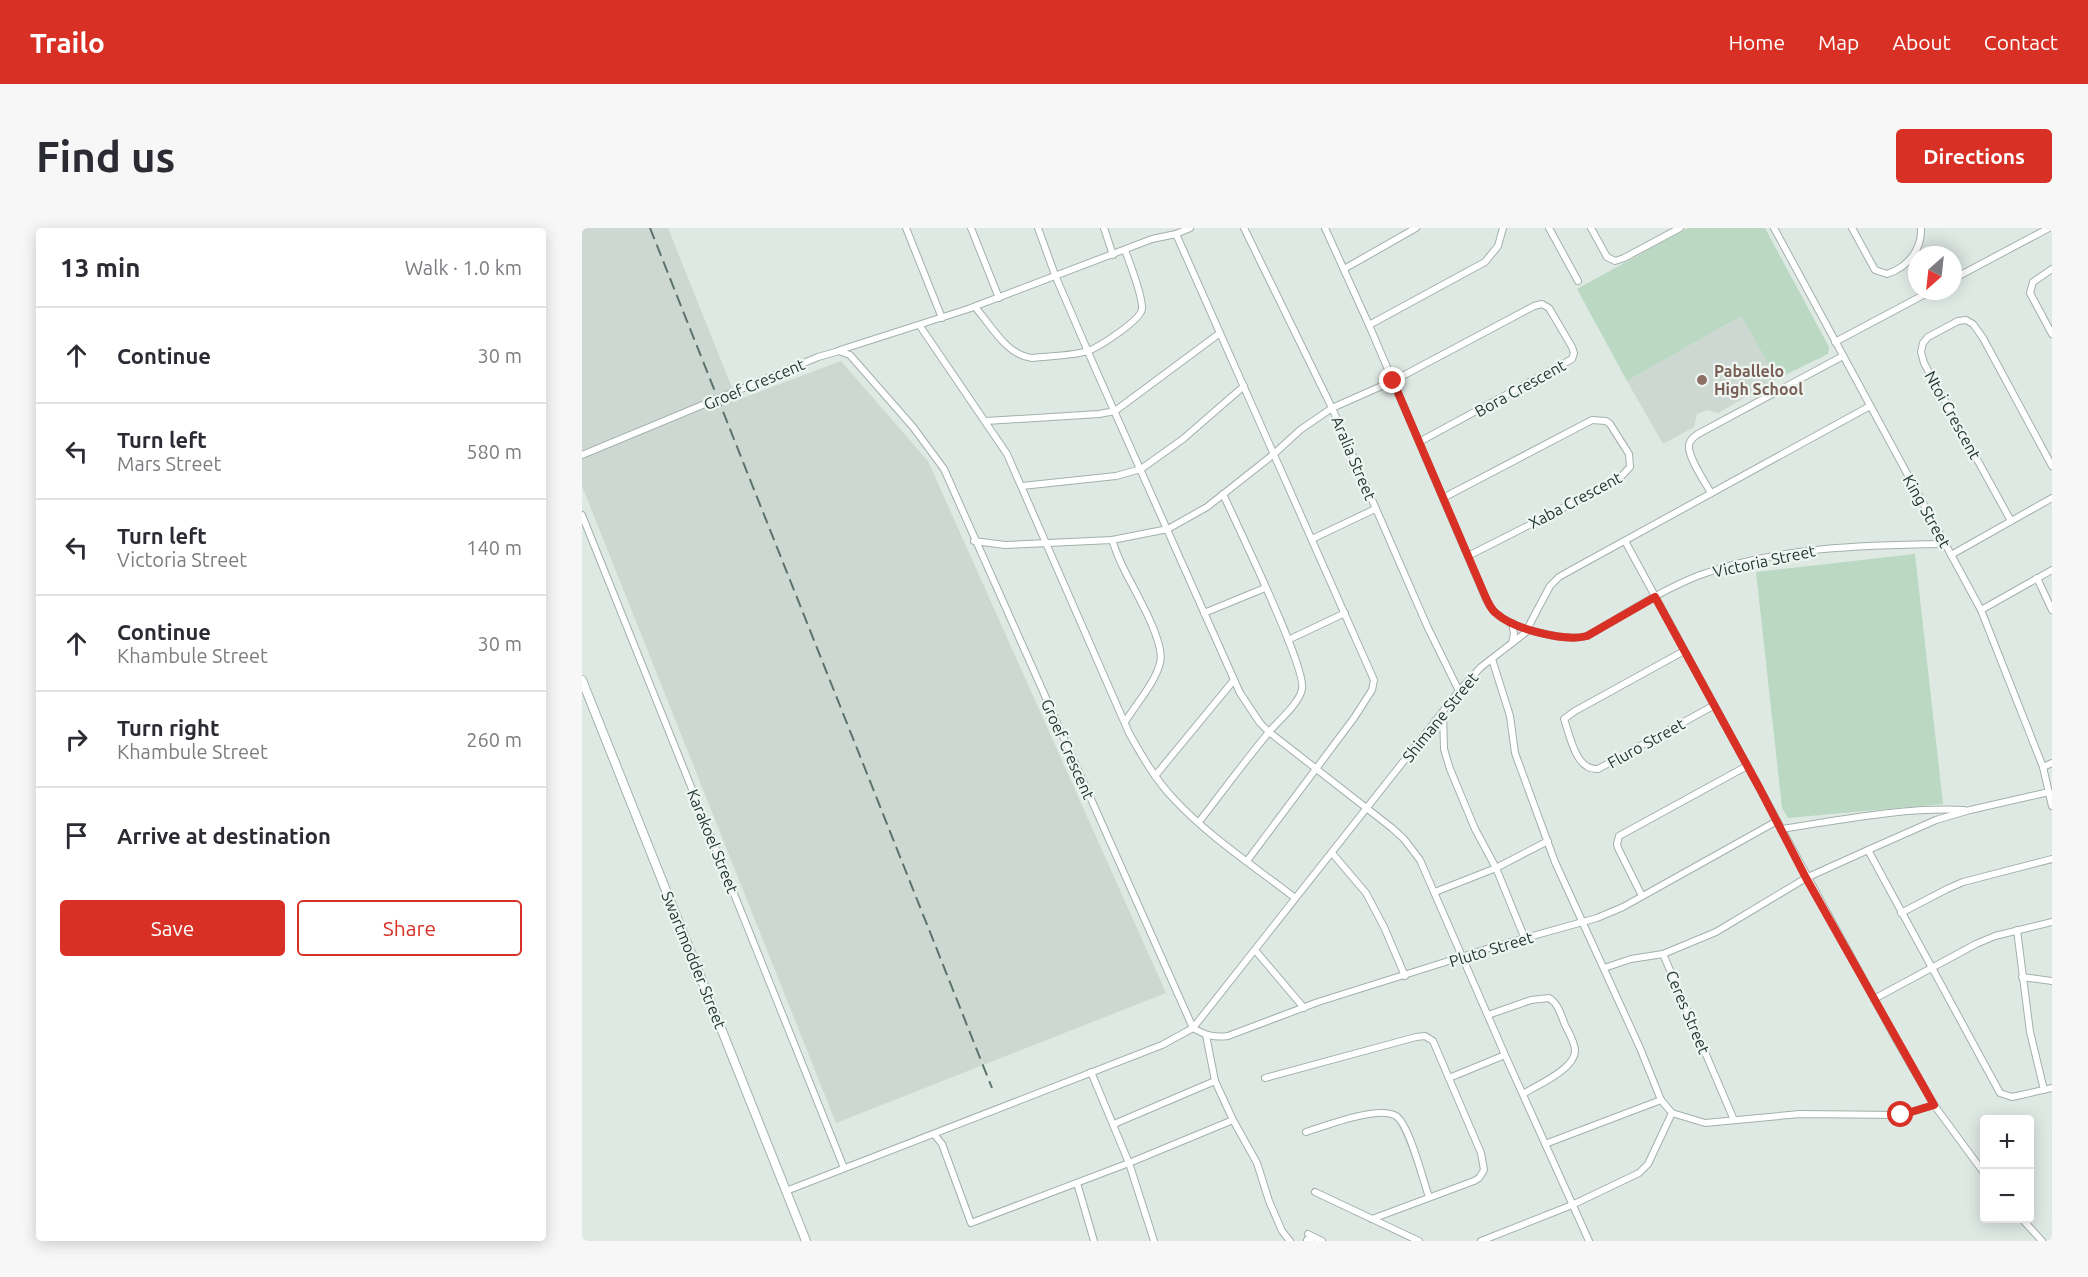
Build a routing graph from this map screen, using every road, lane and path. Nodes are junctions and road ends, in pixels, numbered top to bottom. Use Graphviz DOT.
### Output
graph roads {
  1 [pos="906,228"];
  2 [pos="971,228"];
  3 [pos="1038,228"];
  4 [pos="1104,228"];
  5 [pos="1190,228"];
  6 [pos="1244,228"];
  7 [pos="1325,228"];
  8 [pos="1416,228"];
  9 [pos="1503,228"];
  10 [pos="1549,228"];
  11 [pos="1591,228"];
  12 [pos="1680,228"];
  13 [pos="1774,228"];
  14 [pos="1852,228"];
  15 [pos="1921,228"];
  16 [pos="2049,228"];
  17 [pos="1179,231"];
  18 [pos="1125,250"];
  19 [pos="1113,255"];
  20 [pos="1344,269"];
  21 [pos="2052,270"];
  22 [pos="1962,274"];
  23 [pos="1055,275"];
  24 [pos="1578,281"];
  25 [pos="999,298"];
  26 [pos="1914,300"];
  27 [pos="975,307"];
  28 [pos="942,318"];
  29 [pos="1369,325"];
  30 [pos="920,326"];
  31 [pos="1220,333"];
  32 [pos="2052,334"];
  33 [pos="1835,342"];
  34 [pos="839,351"];
  35 [pos="1088,351"];
  36 [pos="1843,357"];
  37 [pos="1393,381"];
  38 [pos="1244,386"];
  39 [pos="1870,406"];
  40 [pos="1332,408"];
  41 [pos="1115,411"];
  42 [pos="986,421"];
  43 [pos="1419,442"];
  44 [pos="1275,453"];
  45 [pos="582,455"];
  46 [pos="2052,466"];
  47 [pos="1141,469"];
  48 [pos="1022,486"];
  49 [pos="1711,493"];
  50 [pos="1223,494"];
  51 [pos="1443,498"];
  52 [pos="2052,498"];
  53 [pos="1375,509"];
  54 [pos="582,515"];
  55 [pos="2011,521"];
  56 [pos="1168,529"];
  57 [pos="1312,539"];
  58 [pos="1112,540"];
  59 [pos="974,541"];
  60 [pos="1625,541"];
  61 [pos="1046,542"];
  62 [pos="1944,544"];
  63 [pos="1951,555"];
  64 [pos="1467,556"];
  65 [pos="2052,570"];
  66 [pos="2037,578"];
  67 [pos="1265,588"];
  68 [pos="1655,597"];
  69 [pos="1981,610"];
  70 [pos="2052,610"];
  71 [pos="1204,613"];
  72 [pos="1345,613"];
  73 [pos="1512,623"];
  74 [pos="1528,628"];
  75 [pos="1288,640"];
  76 [pos="1512,643"];
  77 [pos="1684,651"];
  78 [pos="1492,659"];
  79 [pos="582,680"];
  80 [pos="1234,680"];
  81 [pos="1459,691"];
  82 [pos="1713,706"];
  83 [pos="1443,712"];
  84 [pos="1125,722"];
  85 [pos="1269,732"];
  86 [pos="2052,763"];
  87 [pos="1747,766"];
  88 [pos="2043,766"];
  89 [pos="1317,768"];
  90 [pos="1155,776"];
  91 [pos="2049,792"];
  92 [pos="2052,806"];
  93 [pos="1367,808"];
  94 [pos="1970,810"];
  95 [pos="1777,821"];
  96 [pos="1199,822"];
  97 [pos="1781,829"];
  98 [pos="1548,841"];
  99 [pos="1868,850"];
  100 [pos="1332,853"];
  101 [pos="2052,859"];
  102 [pos="1247,861"];
  103 [pos="1496,868"];
  104 [pos="1806,878"];
  105 [pos="1435,892"];
  106 [pos="1642,896"];
  107 [pos="1295,898"];
  108 [pos="1901,913"];
  109 [pos="1583,922"];
  110 [pos="2052,922"];
  111 [pos="2017,930"];
  112 [pos="1525,939"];
  113 [pos="1255,950"];
  114 [pos="1663,954"];
  115 [pos="1462,957"];
  116 [pos="1931,967"];
  117 [pos="1605,968"];
  118 [pos="1406,976"];
  119 [pos="2022,977"];
  120 [pos="2052,981"];
  121 [pos="1874,999"];
  122 [pos="1304,1008"];
  123 [pos="1488,1015"];
  124 [pos="1193,1028"];
  125 [pos="1206,1035"];
  126 [pos="1505,1055"];
  127 [pos="1091,1072"];
  128 [pos="1265,1078"];
  129 [pos="1449,1078"];
  130 [pos="1215,1081"];
  131 [pos="2052,1088"];
  132 [pos="2044,1090"];
  133 [pos="1523,1094"];
  134 [pos="1661,1100"];
  135 [pos="1934,1105"];
  136 [pos="1672,1113"];
  137 [pos="1233,1120"];
  138 [pos="1734,1120"];
  139 [pos="1114,1124"];
  140 [pos="1306,1132"];
  141 [pos="934,1134"];
  142 [pos="1545,1144"];
  143 [pos="1129,1163"];
  144 [pos="844,1168"];
  145 [pos="1981,1169"];
  146 [pos="1077,1183"];
  147 [pos="786,1191"];
  148 [pos="1315,1192"];
  149 [pos="1429,1197"];
  150 [pos="1572,1205"];
  151 [pos="1372,1219"];
  152 [pos="2025,1223"];
  153 [pos="1308,1238"];
  154 [pos="806,1241"];
  155 [pos="1094,1241"];
  156 [pos="1154,1241"];
  157 [pos="1290,1241"];
  158 [pos="1322,1241"];
  159 [pos="1419,1241"];
  160 [pos="1481,1241"];
  161 [pos="1589,1241"];
  162 [pos="2042,1241"];
  1 -- 28 [label="street"];
  2 -- 25 [label="street"];
  3 -- 23 [label="street"];
  4 -- 19 [label="street"];
  5 -- 17 [label="street"];
  6 -- 40 [label="street, Aralia Street"];
  7 -- 20 [label="street"];
  8 -- 20 [label="street"];
  9 -- 29 [label="street"];
  10 -- 24 [label="street"];
  11 -- 12 [label="street"];
  13 -- 33 [label="street, King Street"];
  14 -- 15 [label="street"];
  16 -- 22 [label="street"];
  17 -- 18 [label="street"];
  17 -- 31 [label="street"];
  18 -- 19 [label="street"];
  18 -- 35 [label="street"];
  19 -- 23 [label="street"];
  20 -- 29 [label="street"];
  21 -- 32 [label="street"];
  23 -- 25 [label="street"];
  23 -- 35 [label="street"];
  25 -- 27 [label="street"];
  26 -- 33 [label="street"];
  27 -- 28 [label="street"];
  27 -- 35 [label="street"];
  28 -- 30 [label="street"];
  29 -- 37 [label="street"];
  30 -- 34 [label="street"];
  30 -- 42 [label="street"];
  31 -- 38 [label="street"];
  31 -- 41 [label="street"];
  33 -- 36 [label="street, King Street"];
  34 -- 45 [label="street, Groef Crescent"];
  34 -- 59 [label="street, Groef Crescent"];
  35 -- 41 [label="street"];
  36 -- 39 [label="street, King Street"];
  36 -- 49 [label="street"];
  37 -- 40 [label="street"];
  37 -- 43 [label="street"];
  37 -- 43 [label="street, Bora Crescent"];
  38 -- 44 [label="street"];
  38 -- 47 [label="street"];
  39 -- 49 [label="street, Shimane Street"];
  39 -- 62 [label="street, King Street"];
  40 -- 44 [label="street"];
  40 -- 53 [label="street, Aralia Street"];
  41 -- 42 [label="street"];
  41 -- 47 [label="street"];
  42 -- 48 [label="street"];
  43 -- 51 [label="street"];
  44 -- 50 [label="street"];
  44 -- 57 [label="street"];
  46 -- 55 [label="street, Ntoi Crescent"];
  47 -- 48 [label="street"];
  47 -- 56 [label="street"];
  48 -- 61 [label="street"];
  49 -- 60 [label="street, Shimane Street"];
  50 -- 56 [label="street"];
  50 -- 67 [label="street"];
  51 -- 64 [label="street"];
  51 -- 64 [label="street, Xaba Crescent"];
  52 -- 55 [label="street"];
  53 -- 57 [label="street"];
  53 -- 81 [label="street, Aralia Street"];
  54 -- 144 [label="street, Karakoel Street"];
  55 -- 63 [label="street"];
  56 -- 58 [label="street"];
  56 -- 71 [label="street"];
  57 -- 72 [label="street"];
  58 -- 61 [label="street"];
  58 -- 84 [label="street"];
  59 -- 61 [label="street"];
  59 -- 124 [label="street, Groef Crescent"];
  60 -- 68 [label="street"];
  60 -- 74 [label="street, Shimane Street"];
  61 -- 84 [label="street"];
  62 -- 63 [label="street, King Street"];
  62 -- 68 [label="street, Victoria Street"];
  63 -- 69 [label="street, King Street"];
  64 -- 73 [label="street"];
  65 -- 66 [label="street"];
  66 -- 69 [label="street"];
  66 -- 70 [label="street"];
  67 -- 71 [label="street"];
  67 -- 75 [label="street"];
  68 -- 74 [label="street, Victoria Street"];
  68 -- 77 [label="street"];
  69 -- 88 [label="street, King Street"];
  71 -- 80 [label="street"];
  72 -- 75 [label="street"];
  72 -- 89 [label="street"];
  73 -- 74 [label="street, Victoria Street"];
  73 -- 76 [label="street"];
  74 -- 76 [label="street, Shimane Street"];
  75 -- 85 [label="street"];
  76 -- 78 [label="street, Shimane Street"];
  77 -- 82 [label="street"];
  77 -- 82 [label="street, Fluro Street"];
  78 -- 81 [label="street, Shimane Street"];
  78 -- 98 [label="street"];
  79 -- 147 [label="main road, Swartmodder Street"];
  80 -- 85 [label="street"];
  80 -- 90 [label="street"];
  81 -- 83 [label="street, Shimane Street"];
  82 -- 87 [label="street"];
  83 -- 93 [label="street, Shimane Street"];
  83 -- 103 [label="street"];
  84 -- 90 [label="street"];
  85 -- 89 [label="street"];
  85 -- 96 [label="street"];
  86 -- 88 [label="street"];
  87 -- 95 [label="street"];
  87 -- 106 [label="street"];
  88 -- 91 [label="street, King Street"];
  89 -- 93 [label="street"];
  89 -- 102 [label="street"];
  90 -- 96 [label="street"];
  91 -- 92 [label="street, King Street"];
  91 -- 94 [label="street"];
  93 -- 100 [label="street, Shimane Street"];
  93 -- 105 [label="street"];
  94 -- 97 [label="street"];
  94 -- 99 [label="street, Ceres Street"];
  95 -- 97 [label="street"];
  95 -- 106 [label="street, Pluto Street"];
  96 -- 102 [label="street"];
  97 -- 104 [label="street"];
  98 -- 103 [label="street"];
  98 -- 109 [label="street"];
  99 -- 104 [label="street, Ceres Street"];
  99 -- 108 [label="street"];
  100 -- 107 [label="street, Shimane Street"];
  100 -- 118 [label="street"];
  101 -- 108 [label="street"];
  102 -- 107 [label="street"];
  103 -- 105 [label="street"];
  103 -- 112 [label="street"];
  104 -- 114 [label="street, Ceres Street"];
  104 -- 121 [label="street"];
  105 -- 115 [label="street"];
  106 -- 109 [label="street, Pluto Street"];
  107 -- 113 [label="street, Shimane Street"];
  108 -- 116 [label="street"];
  109 -- 112 [label="street, Pluto Street"];
  109 -- 117 [label="street"];
  110 -- 111 [label="street"];
  111 -- 116 [label="street"];
  111 -- 119 [label="street"];
  112 -- 115 [label="street, Pluto Street"];
  113 -- 122 [label="street"];
  113 -- 124 [label="street, Shimane Street"];
  114 -- 117 [label="street"];
  114 -- 138 [label="street, Ceres Street"];
  115 -- 118 [label="street, Pluto Street"];
  115 -- 123 [label="street"];
  116 -- 121 [label="street"];
  116 -- 132 [label="street"];
  117 -- 134 [label="street"];
  118 -- 122 [label="street, Pluto Street"];
  119 -- 120 [label="street"];
  119 -- 132 [label="street"];
  121 -- 135 [label="street"];
  122 -- 125 [label="street, Pluto Street"];
  123 -- 126 [label="street"];
  123 -- 133 [label="street"];
  124 -- 125 [label="street"];
  124 -- 127 [label="street"];
  125 -- 130 [label="street"];
  126 -- 129 [label="street"];
  126 -- 133 [label="street"];
  127 -- 139 [label="street"];
  127 -- 141 [label="street"];
  128 -- 129 [label="street"];
  129 -- 149 [label="street"];
  130 -- 137 [label="street"];
  130 -- 139 [label="street"];
  131 -- 132 [label="street"];
  133 -- 142 [label="street"];
  134 -- 136 [label="street"];
  134 -- 142 [label="street"];
  135 -- 138 [label="street"];
  135 -- 145 [label="street"];
  136 -- 138 [label="street"];
  136 -- 150 [label="street"];
  137 -- 143 [label="street"];
  137 -- 157 [label="street"];
  139 -- 143 [label="street"];
  140 -- 149 [label="street"];
  141 -- 144 [label="street"];
  141 -- 146 [label="street"];
  142 -- 150 [label="street"];
  143 -- 146 [label="street"];
  143 -- 156 [label="street"];
  144 -- 147 [label="street"];
  146 -- 155 [label="street"];
  147 -- 154 [label="main road, Swartmodder Street"];
  148 -- 151 [label="street"];
  149 -- 151 [label="street"];
  150 -- 160 [label="street"];
  150 -- 161 [label="street"];
  151 -- 159 [label="street"];
  152 -- 162 [label="street"];
  153 -- 158 [label="street"];
}
